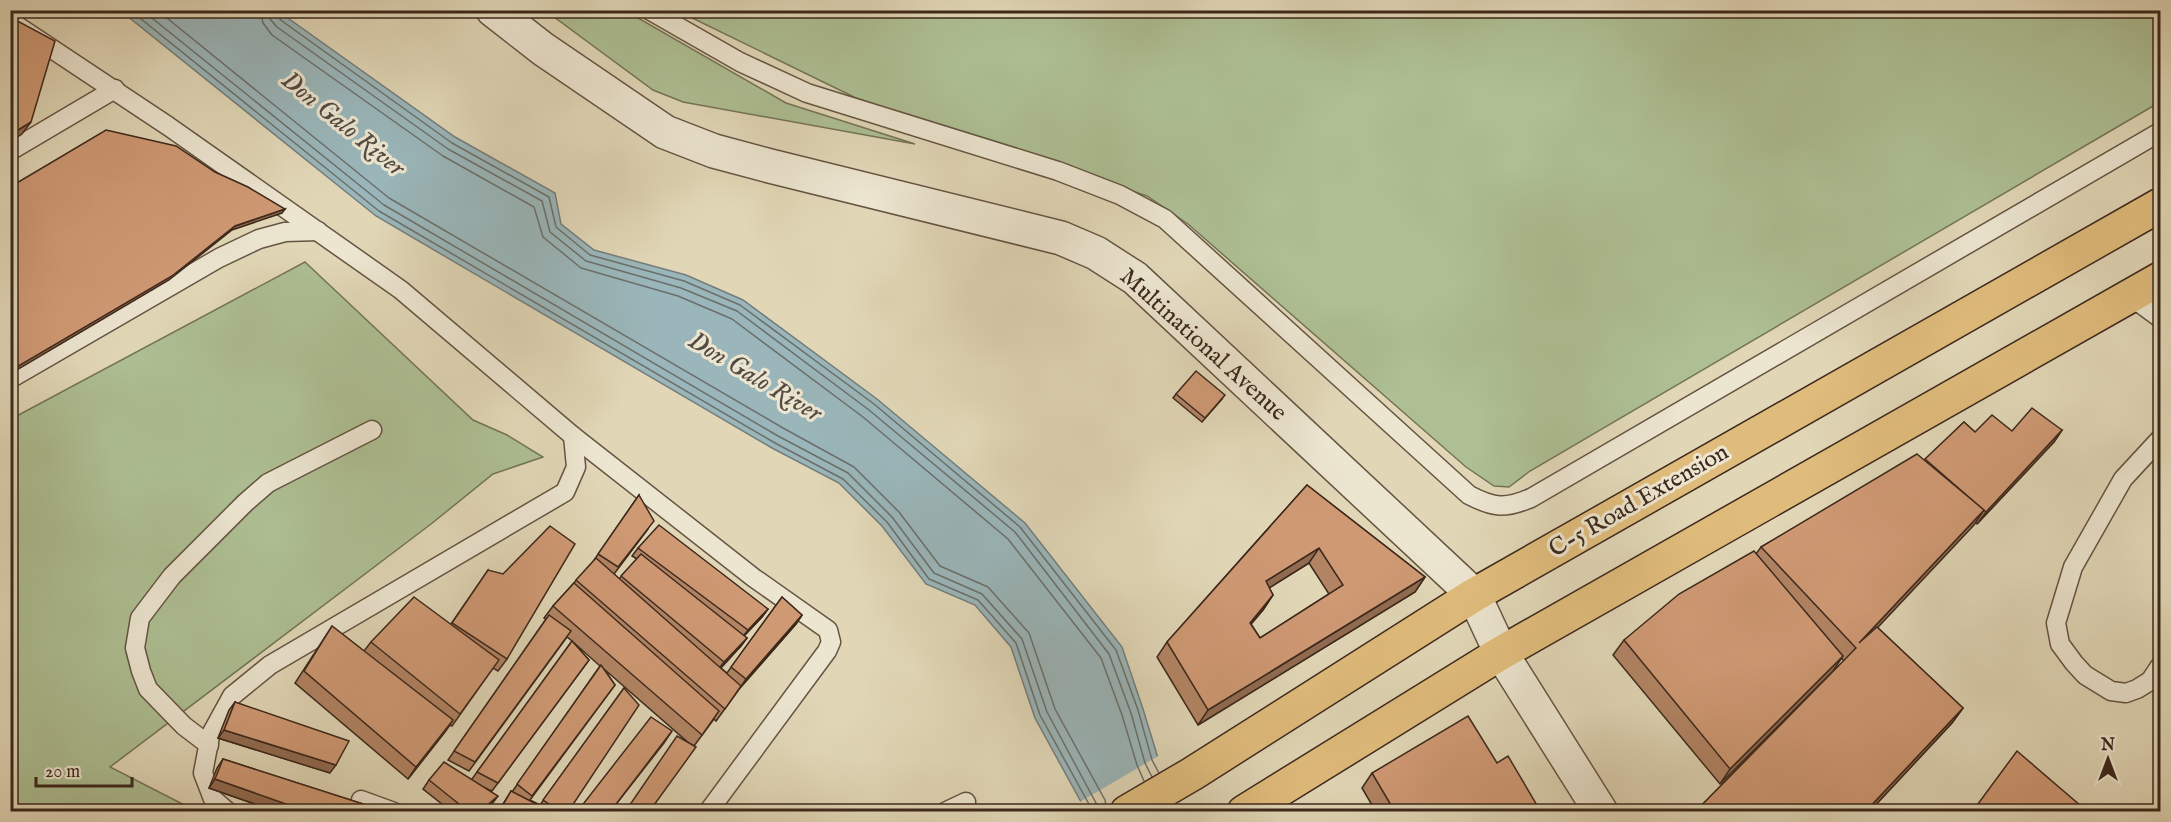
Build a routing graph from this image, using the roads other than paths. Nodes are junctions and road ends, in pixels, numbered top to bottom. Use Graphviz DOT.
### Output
graph roads {
  1 [pos="493,10"];
  2 [pos="648,10"];
  3 [pos="10,21"];
  4 [pos="115,89"];
  5 [pos="2160,132"];
  6 [pos="10,151"];
  7 [pos="2160,205"];
  8 [pos="318,231"];
  9 [pos="2160,279"];
  10 [pos="2130,296"];
  11 [pos="2160,318"];
  12 [pos="10,379"];
  13 [pos="372,430"];
  14 [pos="573,436"];
  15 [pos="2160,439"];
  16 [pos="1474,595"];
  17 [pos="1501,653"];
  18 [pos="2160,666"];
  19 [pos="209,745"];
  20 [pos="362,800"];
  21 [pos="966,802"];
  22 [pos="228,812"];
  23 [pos="394,812"];
  24 [pos="708,812"];
  25 [pos="945,812"];
  26 [pos="1127,812"];
  27 [pos="1244,812"];
  28 [pos="1601,812"];
  1 -- 16 [label="street, Multinational Avenue"];
  2 -- 5 [label="lane"];
  3 -- 4 [label="lane"];
  4 -- 6 [label="lane"];
  4 -- 8 [label="lane"];
  7 -- 16 [label="main road, C-5 Road Extension"];
  8 -- 12 [label="lane"];
  8 -- 14 [label="lane"];
  9 -- 10 [label="main road"];
  10 -- 11 [label="lane"];
  10 -- 17 [label="main road"];
  13 -- 19 [label="lane"];
  14 -- 19 [label="lane"];
  14 -- 24 [label="lane"];
  15 -- 18 [label="lane"];
  16 -- 17 [label="street, Multinational Avenue"];
  16 -- 26 [label="main road, C-5 Road Extension"];
  17 -- 27 [label="main road"];
  17 -- 28 [label="street, Multinational Avenue"];
  19 -- 22 [label="lane"];
  20 -- 23 [label="lane"];
  21 -- 25 [label="lane"];
}
